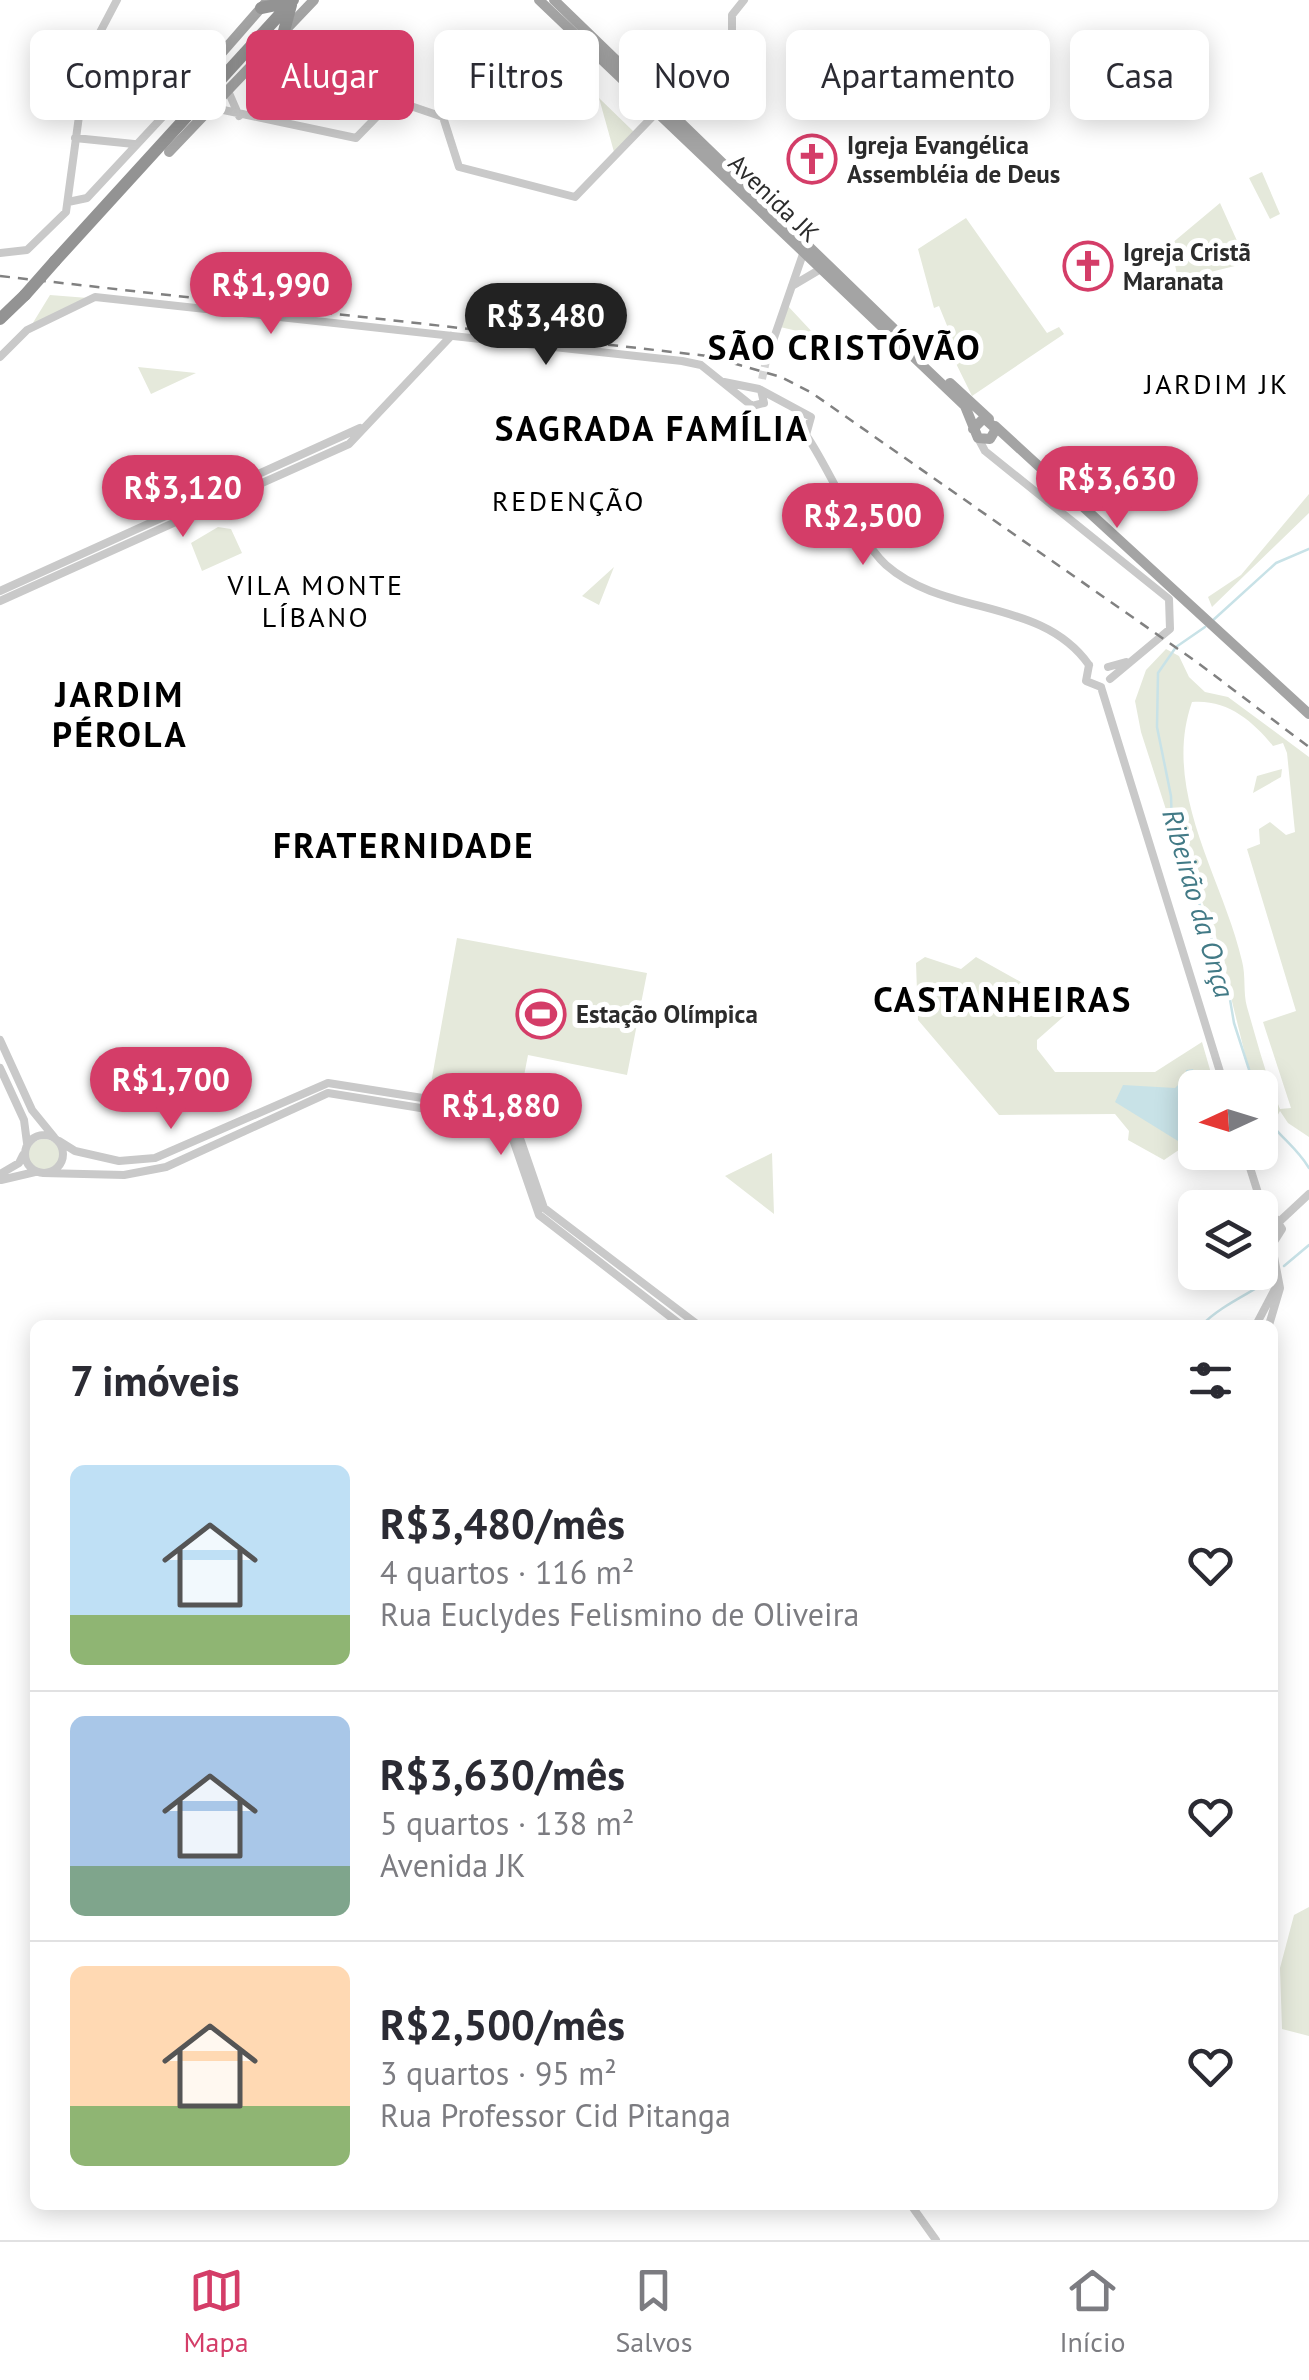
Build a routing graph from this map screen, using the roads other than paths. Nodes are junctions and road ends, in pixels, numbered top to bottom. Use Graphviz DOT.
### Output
graph roads {
  1 [pos="117,0"];
  2 [pos="314,0"];
  3 [pos="539,0"];
  4 [pos="554,0"];
  5 [pos="744,0"];
  6 [pos="293,1"];
  7 [pos="261,8"];
  8 [pos="279,30"];
  9 [pos="732,30"];
  10 [pos="226,48"];
  11 [pos="246,58"];
  12 [pos="619,67"];
  13 [pos="619,72"];
  14 [pos="246,73"];
  15 [pos="226,74"];
  16 [pos="226,75"];
  17 [pos="242,78"];
  18 [pos="229,93"];
  19 [pos="226,94"];
  20 [pos="226,109"];
  21 [pos="240,116"];
  22 [pos="157,120"];
  23 [pos="193,120"];
  24 [pos="195,120"];
  25 [pos="649,120"];
  26 [pos="671,120"];
  27 [pos="75,138"];
  28 [pos="134,144"];
  29 [pos="169,152"];
  30 [pos="147,167"];
  31 [pos="68,202"];
  32 [pos="0,253"];
  33 [pos="805,254"];
  34 [pos="819,268"];
  35 [pos="792,286"];
  36 [pos="4,316"];
  37 [pos="451,336"];
  38 [pos="0,356"];
  39 [pos="766,361"];
  40 [pos="762,378"];
  41 [pos="724,382"];
  42 [pos="759,389"];
  43 [pos="747,402"];
  44 [pos="777,402"];
  45 [pos="761,405"];
  46 [pos="368,424"];
  47 [pos="987,432"];
  48 [pos="1000,461"];
  49 [pos="0,590"];
  50 [pos="0,601"];
  51 [pos="1130,661"];
  52 [pos="1088,665"];
  53 [pos="1108,667"];
  54 [pos="1110,679"];
  55 [pos="1101,687"];
  56 [pos="1309,714"];
  57 [pos="0,1040"];
  58 [pos="0,1068"];
  59 [pos="1219,1070"];
  60 [pos="56,1139"];
  61 [pos="26,1148"];
  62 [pos="39,1173"];
  63 [pos="0,1177"];
  64 [pos="1309,1194"];
  65 [pos="1280,1221"];
  66 [pos="1278,1235"];
  67 [pos="1278,1276"];
  68 [pos="1279,1281"];
  69 [pos="675,1320"];
  70 [pos="691,1320"];
  71 [pos="1259,1320"];
  72 [pos="1271,1320"];
  73 [pos="915,2210"];
  74 [pos="936,2240"];
  1 -- 27 [label="street"];
  2 -- 8 [label="main road"];
  3 -- 13 [label="main road, Avenida JK"];
  4 -- 12 [label="main road, Avenida JK"];
  5 -- 9 [label="street"];
  6 -- 7 [label="highway"];
  6 -- 8 [label="highway"];
  7 -- 8 [label="main road"];
  7 -- 10 [label="main road"];
  11 -- 15 [label="highway"];
  14 -- 17 [label="main road"];
  16 -- 17 [label="main road"];
  17 -- 18 [label="main road"];
  18 -- 19 [label="main road"];
  18 -- 21 [label="street"];
  20 -- 21 [label="street"];
  21 -- 25 [label="street"];
  22 -- 28 [label="street"];
  23 -- 30 [label="highway"];
  24 -- 29 [label="main road"];
  26 -- 33 [label="main road, Avenida JK"];
  27 -- 28 [label="street"];
  27 -- 31 [label="street"];
  28 -- 31 [label="street"];
  29 -- 30 [label="highway"];
  30 -- 36 [label="highway, bridge"];
  31 -- 32 [label="street"];
  33 -- 34 [label="main road, Avenida JK"];
  33 -- 34 [label="street"];
  33 -- 35 [label="street"];
  34 -- 35 [label="street"];
  34 -- 47 [label="main road, Avenida JK"];
  34 -- 47 [label="main road, Avenida JK"];
  35 -- 39 [label="street"];
  37 -- 38 [label="street"];
  37 -- 41 [label="street"];
  37 -- 46 [label="street"];
  40 -- 42 [label="street"];
  41 -- 42 [label="street"];
  41 -- 43 [label="street"];
  42 -- 43 [label="street"];
  42 -- 44 [label="street"];
  42 -- 45 [label="street"];
  43 -- 45 [label="street"];
  44 -- 45 [label="street"];
  44 -- 52 [label="street"];
  46 -- 49 [label="street"];
  46 -- 50 [label="street"];
  47 -- 48 [label="street"];
  47 -- 48 [label="street"];
  47 -- 56 [label="main road, Avenida JK"];
  48 -- 51 [label="street"];
  51 -- 53 [label="street"];
  51 -- 54 [label="street"];
  52 -- 53 [label="street"];
  52 -- 55 [label="street"];
  53 -- 54 [label="street"];
  54 -- 55 [label="street"];
  55 -- 59 [label="street"];
  57 -- 60 [label="street"];
  58 -- 61 [label="street"];
  60 -- 61 [label="street"];
  60 -- 62 [label="street"];
  60 -- 70 [label="street"];
  61 -- 62 [label="street"];
  61 -- 63 [label="street"];
  62 -- 63 [label="street"];
  62 -- 69 [label="street"];
  64 -- 65 [label="street"];
  65 -- 66 [label="street"];
  67 -- 68 [label="street"];
  68 -- 71 [label="street"];
  68 -- 72 [label="street"];
  73 -- 74 [label="street"];
}
